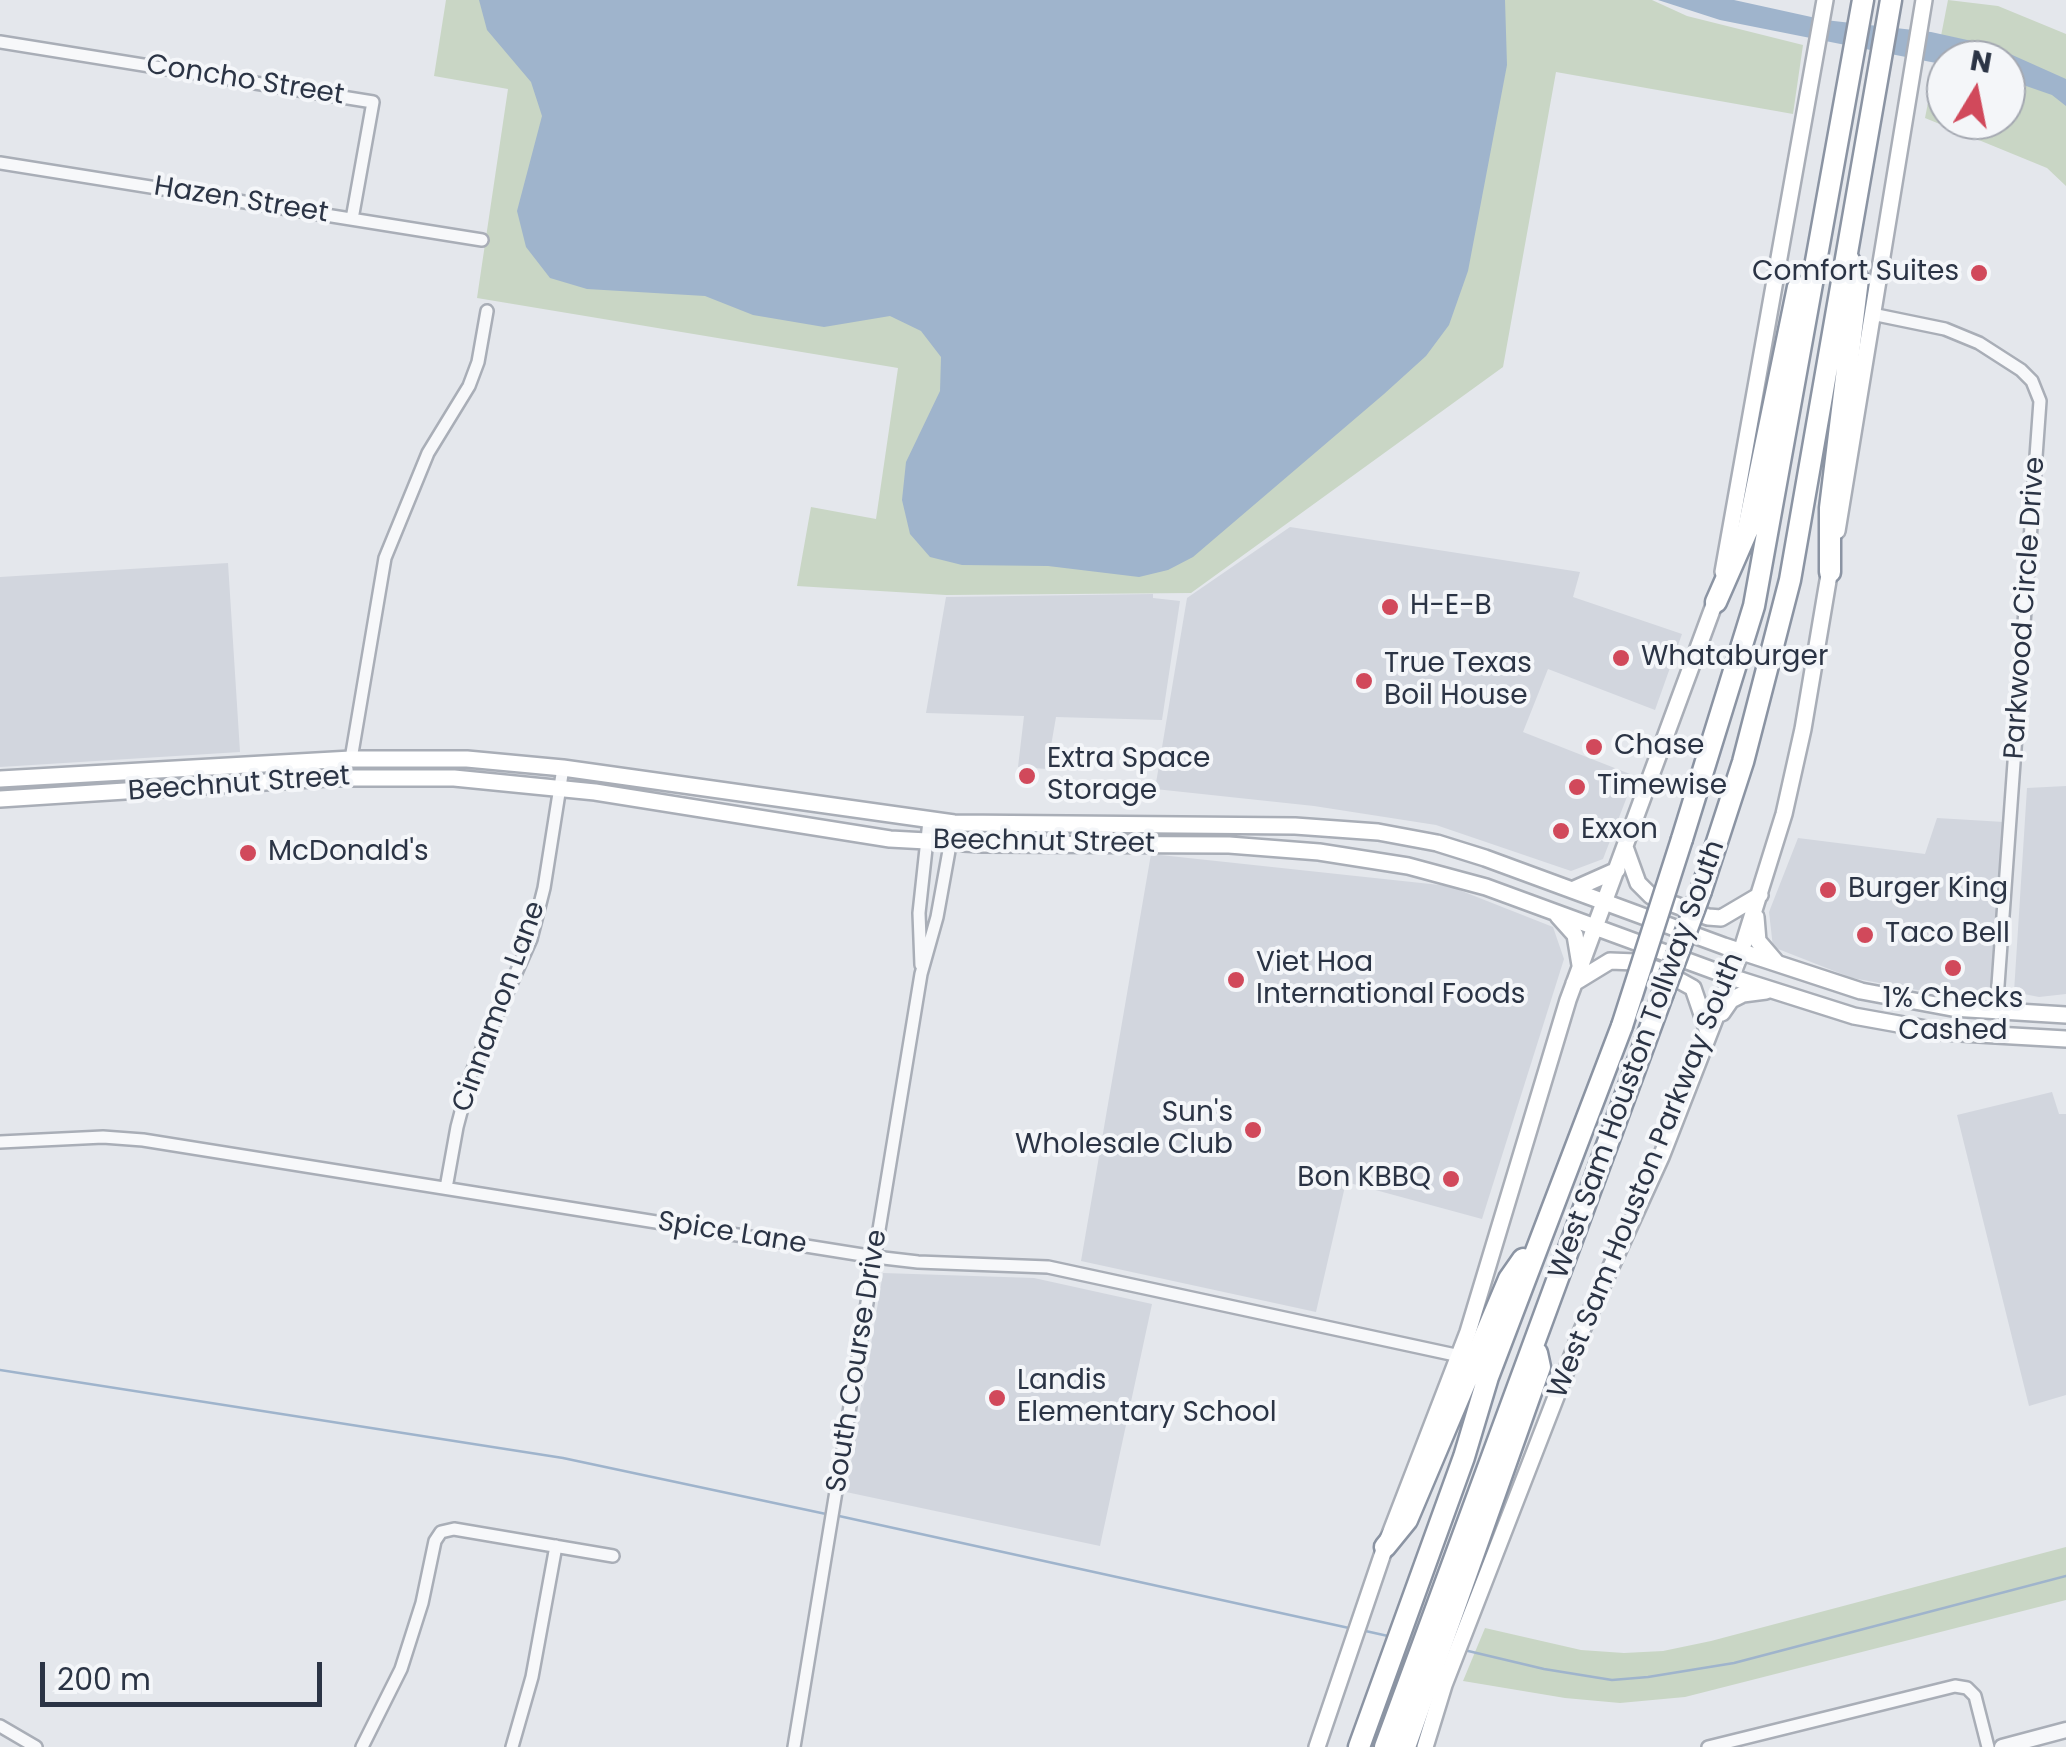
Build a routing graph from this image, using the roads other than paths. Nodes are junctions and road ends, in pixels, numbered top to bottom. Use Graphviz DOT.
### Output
graph roads {
  1 [pos="1825,0"];
  2 [pos="1863,2"];
  3 [pos="1890,4"];
  4 [pos="1923,6"];
  5 [pos="0,42"];
  6 [pos="0,164"];
  7 [pos="352,219"];
  8 [pos="482,240"];
  9 [pos="1817,245"];
  10 [pos="1848,256"];
  11 [pos="487,311"];
  12 [pos="1872,314"];
  13 [pos="1830,572"];
  14 [pos="1716,602"];
  15 [pos="351,759"];
  16 [pos="244,765"];
  17 [pos="563,768"];
  18 [pos="92,774"];
  19 [pos="0,779"];
  20 [pos="316,779"];
  21 [pos="245,784"];
  22 [pos="559,788"];
  23 [pos="721,790"];
  24 [pos="94,794"];
  25 [pos="0,800"];
  26 [pos="716,810"];
  27 [pos="929,821"];
  28 [pos="954,823"];
  29 [pos="1158,825"];
  30 [pos="1321,827"];
  31 [pos="926,842"];
  32 [pos="951,843"];
  33 [pos="1159,844"];
  34 [pos="1626,848"];
  35 [pos="1319,852"];
  36 [pos="1617,870"];
  37 [pos="1572,890"];
  38 [pos="1758,900"];
  39 [pos="1605,902"];
  40 [pos="1546,908"];
  41 [pos="1596,926"];
  42 [pos="1741,952"];
  43 [pos="1778,964"];
  44 [pos="1580,966"];
  45 [pos="922,974"];
  46 [pos="1731,977"];
  47 [pos="1574,983"];
  48 [pos="1861,991"];
  49 [pos="1774,992"];
  50 [pos="1996,1013"];
  51 [pos="2066,1015"];
  52 [pos="1854,1016"];
  53 [pos="1708,1032"];
  54 [pos="1994,1037"];
  55 [pos="2066,1039"];
  56 [pos="0,1142"];
  57 [pos="446,1188"];
  58 [pos="1541,1232"];
  59 [pos="874,1256"];
  60 [pos="1535,1342"];
  61 [pos="1460,1356"];
  62 [pos="556,1546"];
  63 [pos="1385,1547"];
  64 [pos="613,1556"];
  65 [pos="1463,1613"];
  66 [pos="1432,1670"];
  67 [pos="0,1726"];
  68 [pos="2066,1730"];
  69 [pos="36,1747"];
  70 [pos="362,1747"];
  71 [pos="512,1747"];
  72 [pos="794,1747"];
  73 [pos="1317,1747"];
  74 [pos="1359,1747"];
  75 [pos="1385,1747"];
  76 [pos="1405,1747"];
  77 [pos="1425,1747"];
  78 [pos="1708,1747"];
  79 [pos="1988,1747"];
  80 [pos="2002,1747"];
  1 -- 14 [label="main road"];
  2 -- 9 [label="highway, West Sam Houston Tollway South"];
  3 -- 10 [label="highway, West Sam Houston Tollway South"];
  4 -- 12 [label="main road, West Sam Houston Parkway South"];
  5 -- 7 [label="street, Concho Street"];
  6 -- 7 [label="street, Hazen Street"];
  7 -- 8 [label="street, Hazen Street"];
  9 -- 14 [label="highway"];
  9 -- 58 [label="highway, West Sam Houston Tollway South, bridge"];
  10 -- 13 [label="highway"];
  10 -- 60 [label="highway, West Sam Houston Tollway South, bridge"];
  11 -- 15 [label="street"];
  12 -- 13 [label="main road, West Sam Houston Parkway South"];
  12 -- 50 [label="street, Parkwood Circle Drive"];
  13 -- 38 [label="main road, West Sam Houston Parkway South"];
  14 -- 34 [label="main road"];
  15 -- 16 [label="main road, Beechnut Street"];
  15 -- 17 [label="main road, Beechnut Street"];
  15 -- 20 [label="main road"];
  16 -- 18 [label="main road, Beechnut Street"];
  16 -- 21 [label="main road"];
  17 -- 22 [label="street, Cinnamon Lane"];
  17 -- 23 [label="main road, Beechnut Street"];
  18 -- 19 [label="main road, Beechnut Street"];
  18 -- 24 [label="main road"];
  20 -- 21 [label="main road, Beechnut Street"];
  20 -- 22 [label="main road, Beechnut Street"];
  21 -- 24 [label="main road, Beechnut Street"];
  22 -- 26 [label="main road, Beechnut Street"];
  22 -- 57 [label="street, Cinnamon Lane"];
  23 -- 26 [label="main road"];
  23 -- 27 [label="main road, Beechnut Street"];
  24 -- 25 [label="main road, Beechnut Street"];
  26 -- 31 [label="main road, Beechnut Street"];
  27 -- 28 [label="main road, Beechnut Street"];
  27 -- 31 [label="street, South Course Drive"];
  28 -- 29 [label="main road, Beechnut Street"];
  28 -- 32 [label="street, South Course Drive"];
  29 -- 30 [label="main road, Beechnut Street"];
  29 -- 33 [label="main road"];
  30 -- 35 [label="main road"];
  30 -- 37 [label="main road, Beechnut Street"];
  31 -- 32 [label="main road, Beechnut Street"];
  31 -- 45 [label="street, South Course Drive"];
  32 -- 33 [label="main road, Beechnut Street"];
  32 -- 45 [label="street, South Course Drive"];
  33 -- 35 [label="main road, Beechnut Street"];
  34 -- 36 [label="main road"];
  34 -- 38 [label="main road"];
  35 -- 40 [label="main road, Beechnut Street"];
  36 -- 37 [label="main road"];
  36 -- 39 [label="main road"];
  37 -- 39 [label="main road, Beechnut Street"];
  38 -- 42 [label="main road, West Sam Houston Parkway South"];
  38 -- 43 [label="main road"];
  39 -- 41 [label="main road"];
  39 -- 42 [label="main road, Beechnut Street"];
  40 -- 41 [label="main road, Beechnut Street"];
  40 -- 44 [label="main road"];
  41 -- 44 [label="main road"];
  41 -- 46 [label="main road, Beechnut Street"];
  42 -- 43 [label="main road, Beechnut Street"];
  42 -- 46 [label="main road, West Sam Houston Parkway South"];
  43 -- 48 [label="main road, Beechnut Street"];
  44 -- 47 [label="main road"];
  45 -- 59 [label="street, South Course Drive"];
  46 -- 49 [label="main road, Beechnut Street"];
  46 -- 53 [label="main road, West Sam Houston Parkway South"];
  47 -- 53 [label="main road"];
  47 -- 61 [label="main road"];
  48 -- 50 [label="main road, Beechnut Street"];
  48 -- 52 [label="main road"];
  49 -- 52 [label="main road, Beechnut Street"];
  49 -- 53 [label="main road"];
  50 -- 51 [label="main road, Beechnut Street"];
  50 -- 54 [label="main road"];
  52 -- 54 [label="main road, Beechnut Street"];
  53 -- 65 [label="main road, West Sam Houston Parkway South"];
  54 -- 55 [label="main road, Beechnut Street"];
  56 -- 57 [label="street, Spice Lane"];
  57 -- 59 [label="street, Spice Lane"];
  58 -- 63 [label="highway"];
  58 -- 74 [label="highway, West Sam Houston Tollway South"];
  59 -- 61 [label="street, Spice Lane"];
  59 -- 72 [label="street, South Course Drive"];
  60 -- 65 [label="highway"];
  60 -- 66 [label="highway, West Sam Houston Tollway South"];
  61 -- 63 [label="main road"];
  62 -- 64 [label="street"];
  62 -- 70 [label="street"];
  62 -- 71 [label="street"];
  63 -- 73 [label="main road"];
  65 -- 66 [label="highway"];
  66 -- 75 [label="highway, West Sam Houston Tollway South"];
  66 -- 76 [label="highway"];
  66 -- 77 [label="main road"];
  67 -- 69 [label="street"];
  68 -- 80 [label="street"];
  78 -- 79 [label="street"];
}
